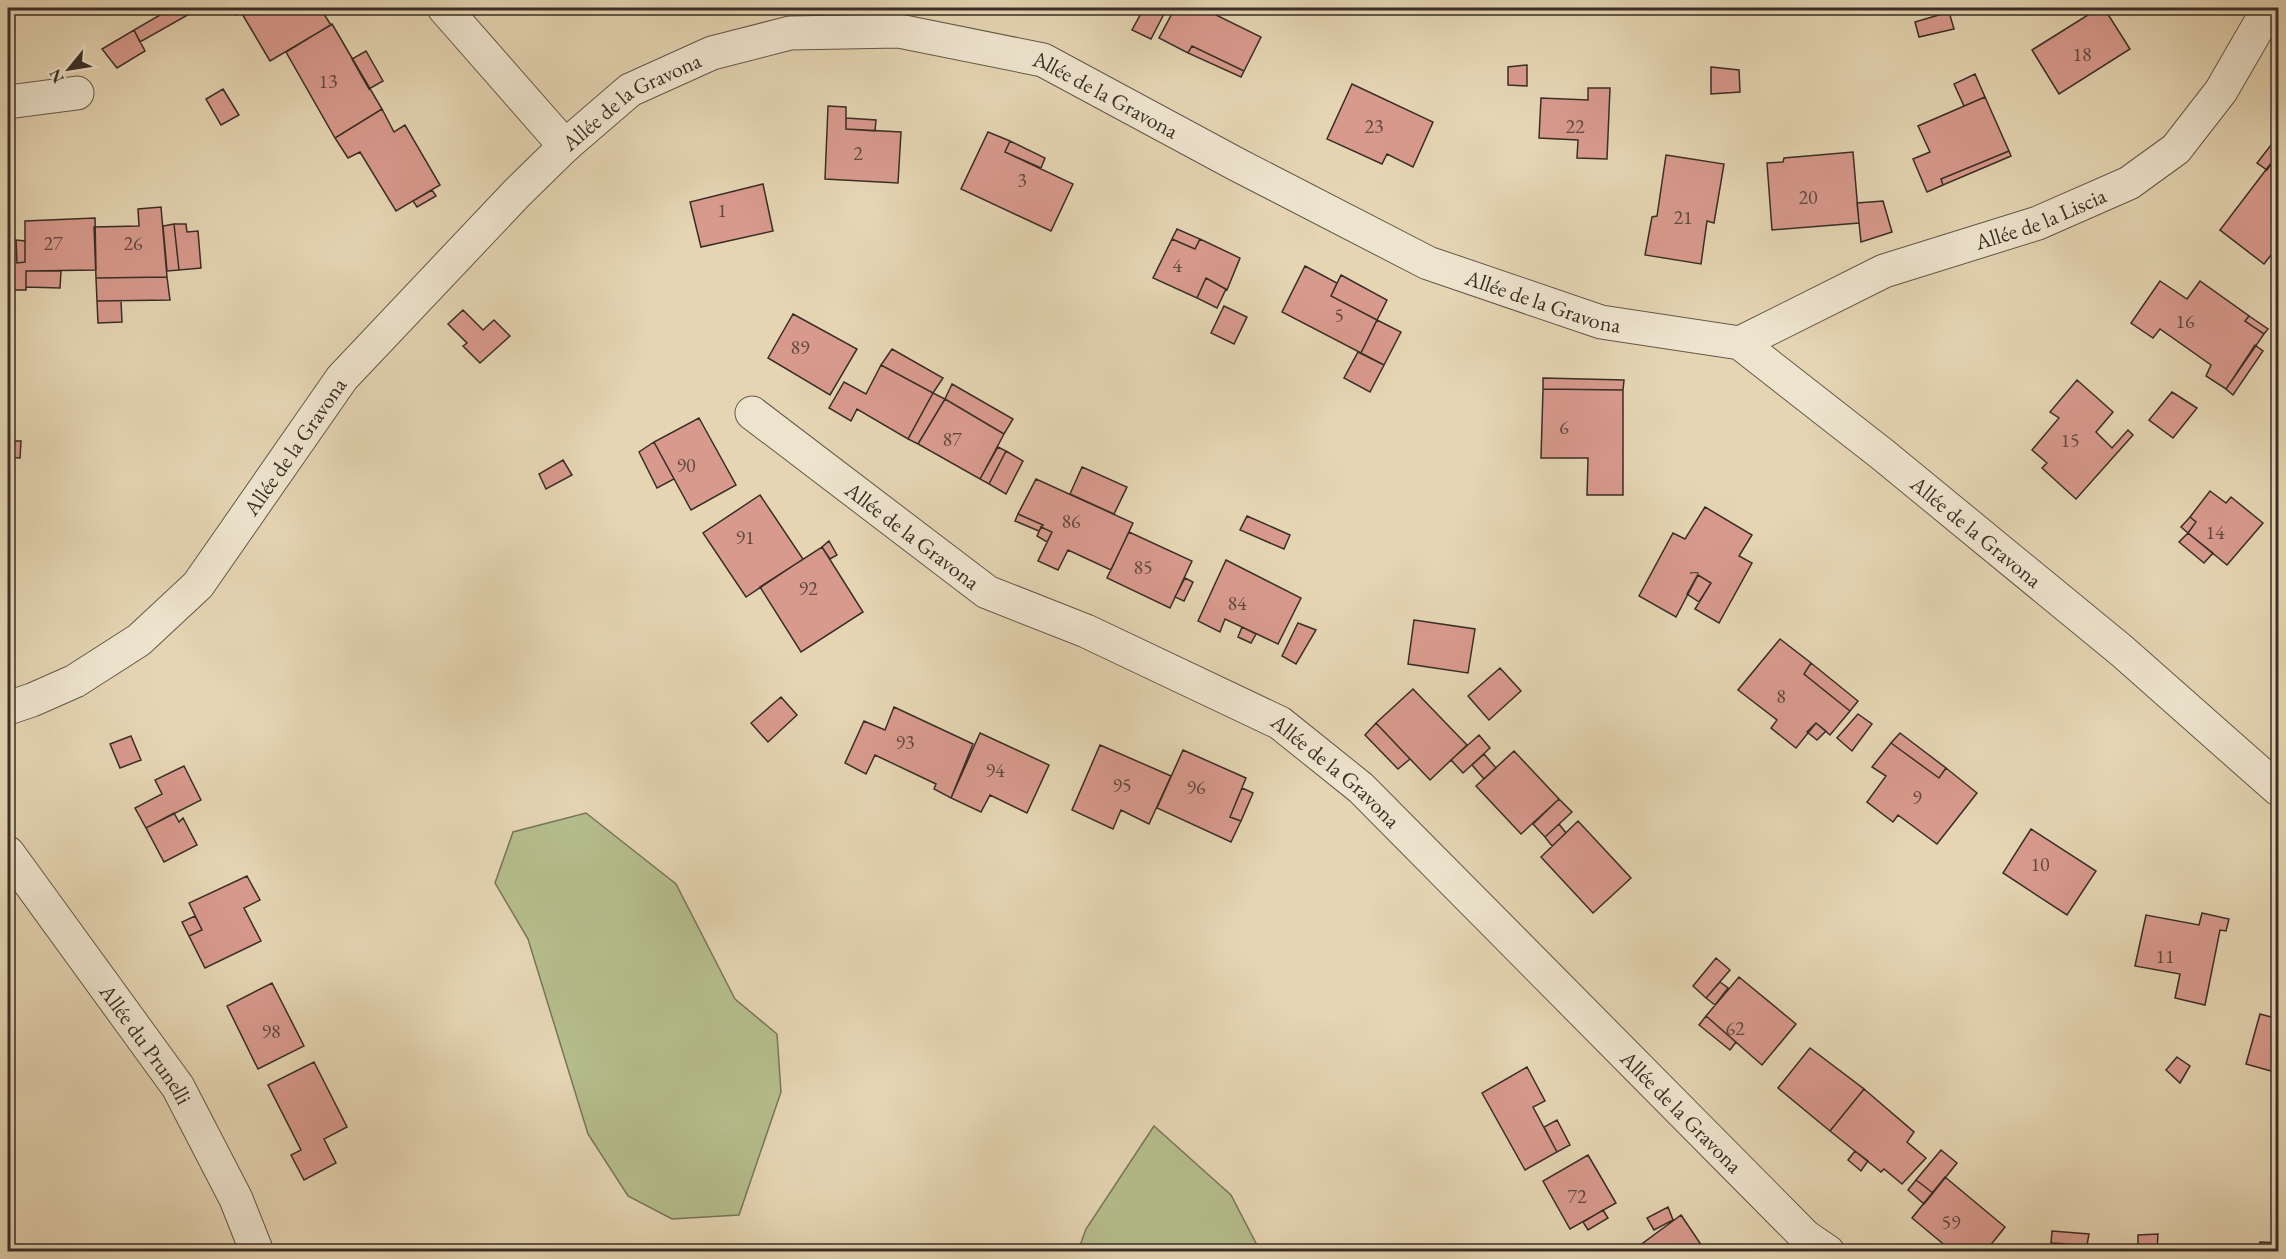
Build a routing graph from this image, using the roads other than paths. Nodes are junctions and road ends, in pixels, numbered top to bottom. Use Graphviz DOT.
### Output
graph roads {
  1 [pos="444,8"];
  2 [pos="2269,8"];
  3 [pos="903,19"];
  4 [pos="77,93"];
  5 [pos="8,102"];
  6 [pos="565,146"];
  7 [pos="1740,343"];
  8 [pos="752,413"];
  9 [pos="8,708"];
  10 [pos="2278,789"];
  11 [pos="8,853"];
  12 [pos="257,1251"];
  13 [pos="1827,1251"];
  1 -- 6 [label="street"];
  2 -- 7 [label="street, Allée de la Liscia"];
  3 -- 6 [label="street, Allée de la Gravona"];
  3 -- 7 [label="street, Allée de la Gravona"];
  4 -- 5 [label="street"];
  6 -- 9 [label="street, Allée de la Gravona"];
  7 -- 10 [label="street, Allée de la Gravona"];
  8 -- 13 [label="street, Allée de la Gravona"];
  11 -- 12 [label="street, Allée du Prunelli"];
}
